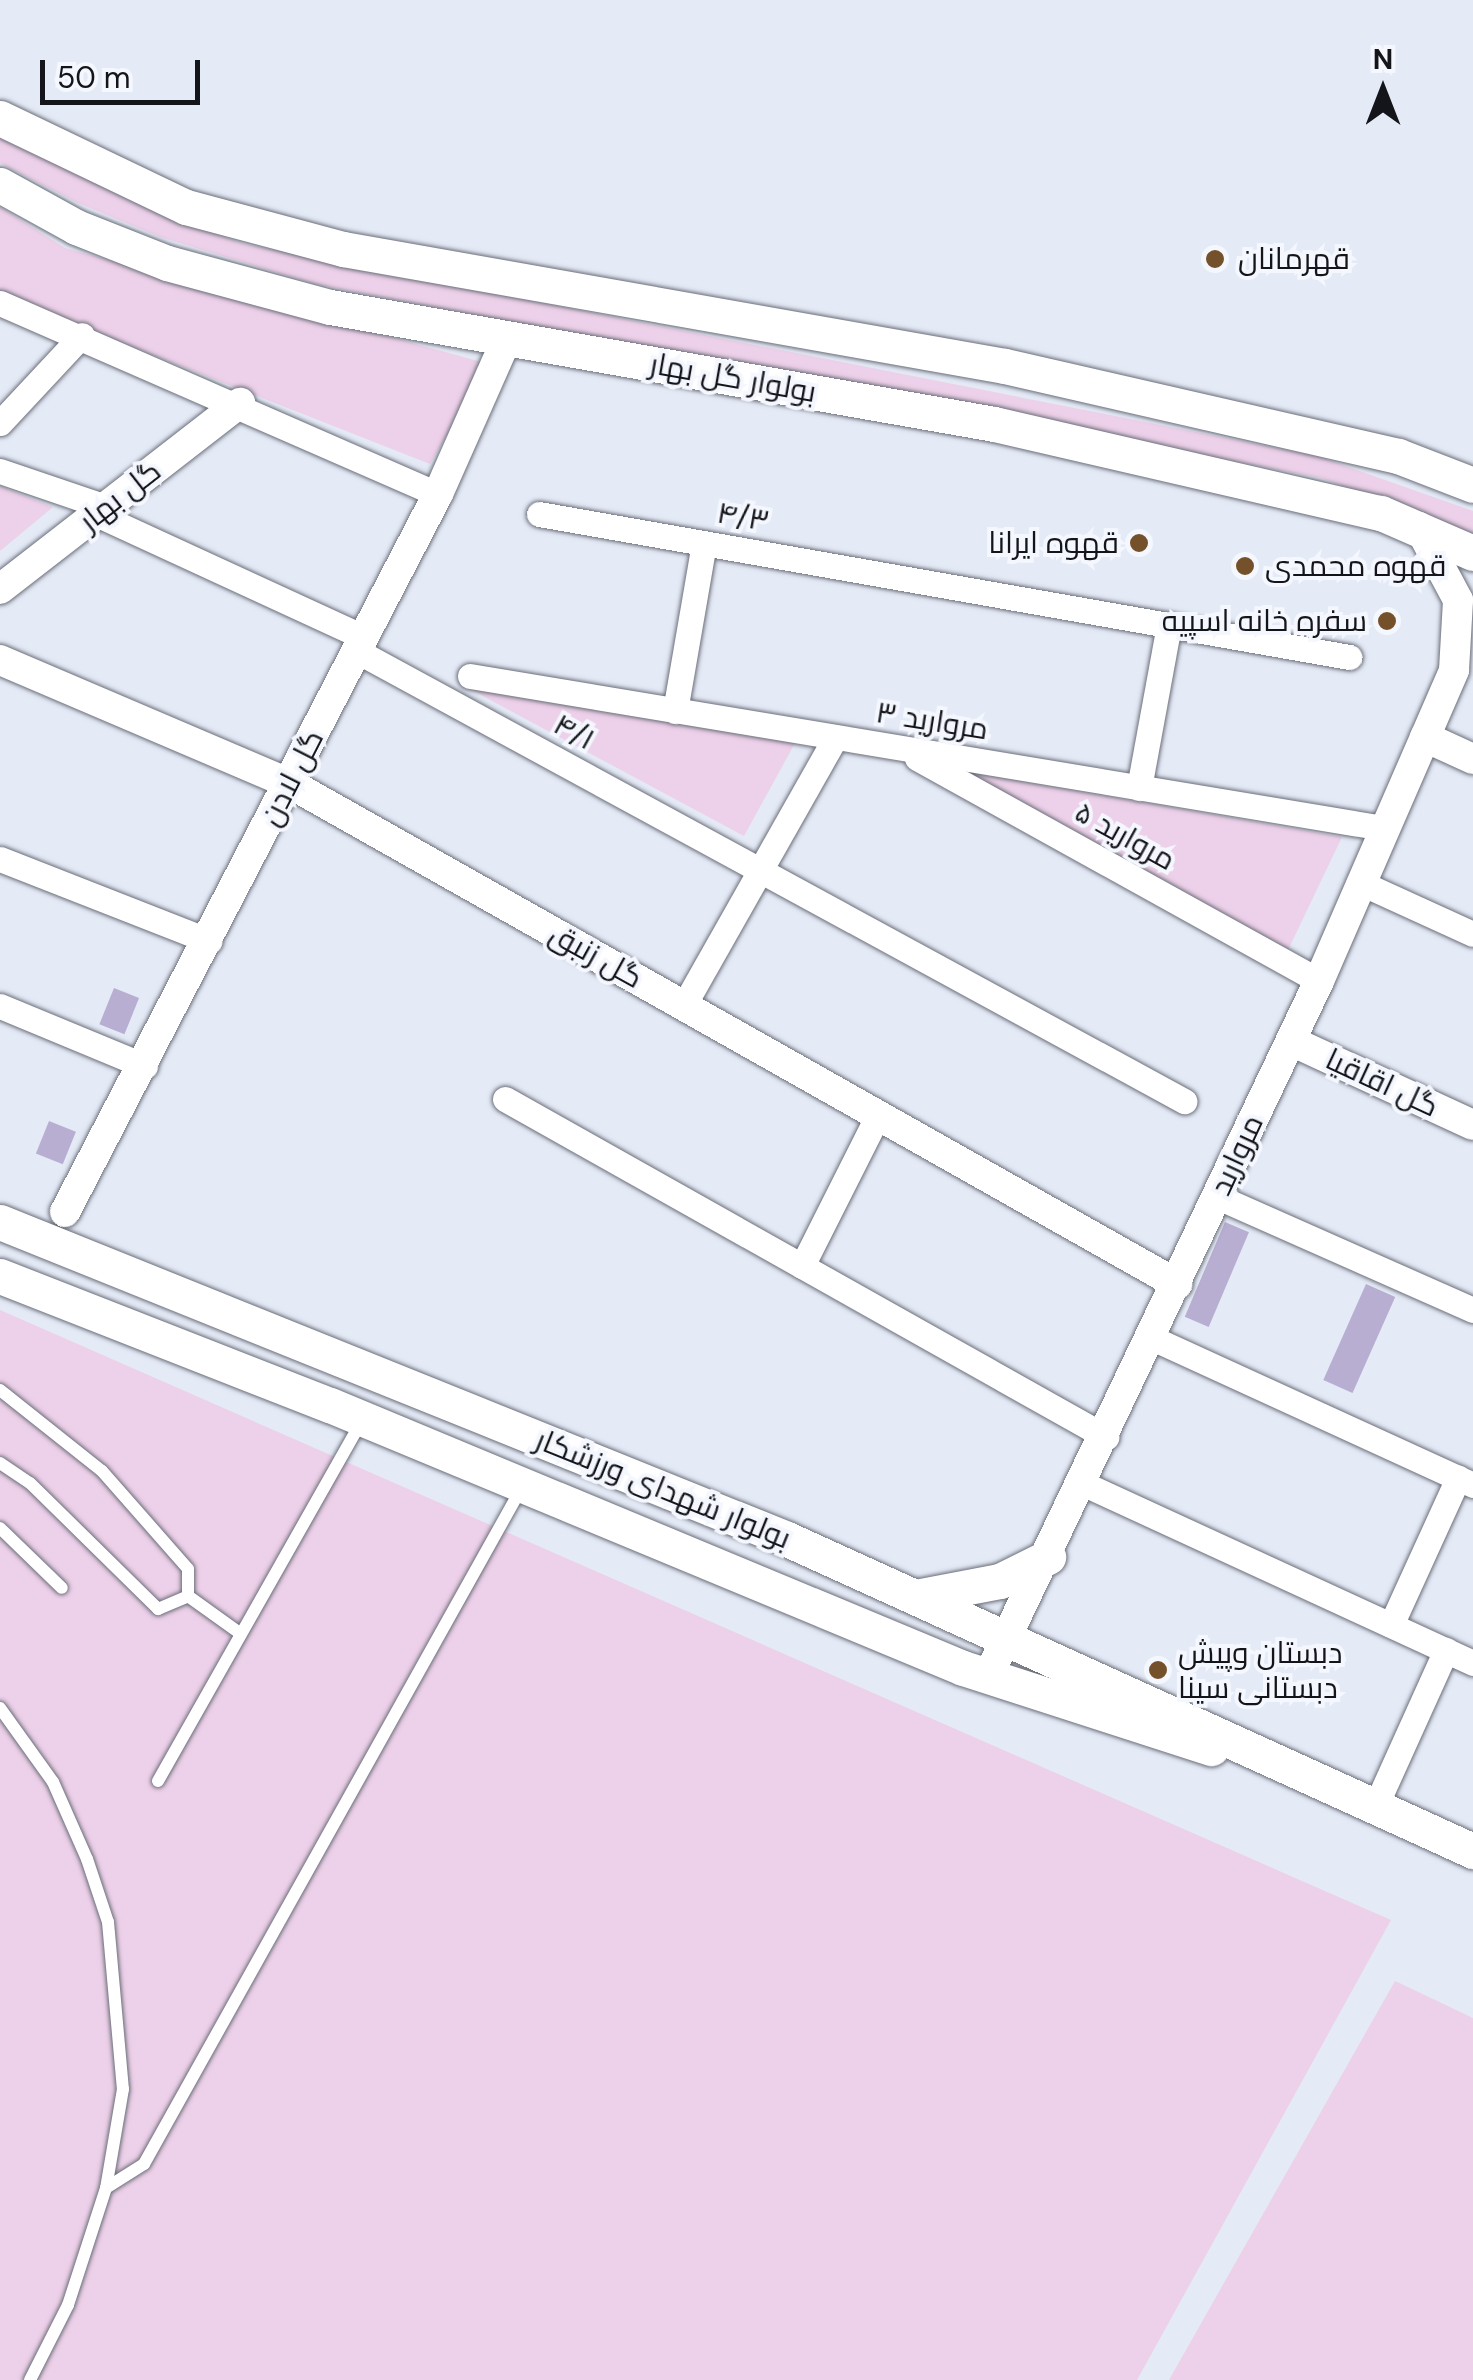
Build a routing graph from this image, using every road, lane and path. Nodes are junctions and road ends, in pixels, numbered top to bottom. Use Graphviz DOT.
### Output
graph roads {
  1 [pos="0,118"];
  2 [pos="0,185"];
  3 [pos="0,303"];
  4 [pos="82,336"];
  5 [pos="507,338"];
  6 [pos="240,402"];
  7 [pos="0,423"];
  8 [pos="0,470"];
  9 [pos="1473,485"];
  10 [pos="438,494"];
  11 [pos="101,511"];
  12 [pos="539,514"];
  13 [pos="1419,527"];
  14 [pos="704,543"];
  15 [pos="1473,553"];
  16 [pos="0,590"];
  17 [pos="1169,625"];
  18 [pos="361,644"];
  19 [pos="1350,657"];
  20 [pos="0,660"];
  21 [pos="1464,660"];
  22 [pos="470,676"];
  23 [pos="675,711"];
  24 [pos="1425,737"];
  25 [pos="835,738"];
  26 [pos="900,748"];
  27 [pos="1473,759"];
  28 [pos="289,783"];
  29 [pos="1139,788"];
  30 [pos="1383,828"];
  31 [pos="0,859"];
  32 [pos="760,870"];
  33 [pos="1359,882"];
  34 [pos="1473,934"];
  35 [pos="209,941"];
  36 [pos="1319,981"];
  37 [pos="684,1005"];
  38 [pos="0,1006"];
  39 [pos="1291,1041"];
  40 [pos="145,1066"];
  41 [pos="506,1100"];
  42 [pos="1184,1100"];
  43 [pos="878,1115"];
  44 [pos="1473,1124"];
  45 [pos="1218,1197"];
  46 [pos="65,1212"];
  47 [pos="0,1222"];
  48 [pos="802,1266"];
  49 [pos="0,1276"];
  50 [pos="1177,1284"];
  51 [pos="1473,1310"];
  52 [pos="1152,1338"];
  53 [pos="0,1390"];
  54 [pos="364,1418"];
  55 [pos="1106,1437"];
  56 [pos="0,1463"];
  57 [pos="1465,1482"];
  58 [pos="1084,1484"];
  59 [pos="524,1485"];
  60 [pos="0,1528"];
  61 [pos="1048,1557"];
  62 [pos="62,1588"];
  63 [pos="188,1596"];
  64 [pos="920,1596"];
  65 [pos="1391,1625"];
  66 [pos="241,1634"];
  67 [pos="1010,1635"];
  68 [pos="1446,1650"];
  69 [pos="1473,1663"];
  70 [pos="988,1676"];
  71 [pos="0,1708"];
  72 [pos="1318,1778"];
  73 [pos="158,1781"];
  74 [pos="1376,1805"];
  75 [pos="1473,1850"];
  76 [pos="106,2188"];
  77 [pos="30,2380"];
  1 -- 9 [label="main road, بولوار گل بهار"];
  2 -- 5 [label="main road, بولوار گل بهار"];
  3 -- 4 [label="street"];
  4 -- 6 [label="street"];
  4 -- 7 [label="street"];
  5 -- 10 [label="street, گل لادن"];
  5 -- 13 [label="main road, بولوار گل بهار"];
  6 -- 10 [label="street"];
  6 -- 11 [label="street, گل بهار"];
  8 -- 11 [label="street, ۴/۱"];
  10 -- 18 [label="street, گل لادن"];
  11 -- 16 [label="street, گل بهار"];
  11 -- 18 [label="street, ۴/۱"];
  12 -- 14 [label="street, ۴/۳"];
  13 -- 15 [label="main road, بولوار گل بهار"];
  13 -- 21 [label="street, مروارید"];
  14 -- 17 [label="street, ۴/۳"];
  14 -- 23 [label="street"];
  17 -- 19 [label="street, ۴/۳"];
  17 -- 29 [label="street"];
  18 -- 28 [label="street, گل لادن"];
  18 -- 32 [label="street, ۴/۱"];
  20 -- 28 [label="street, گل زنبق"];
  21 -- 24 [label="street, مروارید"];
  22 -- 23 [label="street, مروارید ۳"];
  23 -- 25 [label="street, مروارید ۳"];
  24 -- 27 [label="street"];
  24 -- 30 [label="street, مروارید"];
  25 -- 26 [label="street, مروارید ۳"];
  25 -- 32 [label="street"];
  26 -- 29 [label="street, مروارید ۳"];
  26 -- 36 [label="street, مروارید ۵"];
  28 -- 35 [label="street, گل لادن"];
  28 -- 37 [label="street, گل زنبق"];
  29 -- 30 [label="street, مروارید ۳"];
  30 -- 33 [label="street, مروارید"];
  31 -- 35 [label="street"];
  32 -- 37 [label="street"];
  32 -- 42 [label="street, ۴/۱"];
  33 -- 34 [label="street"];
  33 -- 36 [label="street, مروارید"];
  35 -- 40 [label="street, گل لادن"];
  36 -- 39 [label="street, مروارید"];
  37 -- 43 [label="street, گل زنبق"];
  38 -- 40 [label="street"];
  39 -- 44 [label="street, گل اقاقیا"];
  39 -- 45 [label="street, مروارید"];
  40 -- 46 [label="street, گل لادن"];
  41 -- 48 [label="street"];
  43 -- 48 [label="street"];
  43 -- 50 [label="street, گل زنبق"];
  45 -- 50 [label="street, مروارید"];
  45 -- 51 [label="street"];
  47 -- 64 [label="main road, بولوار شهدای ورزشکار"];
  48 -- 55 [label="street"];
  49 -- 54 [label="main road, بولوار شهدای ورزشکار"];
  50 -- 52 [label="street, مروارید"];
  52 -- 55 [label="street, مروارید"];
  52 -- 57 [label="street"];
  53 -- 63 [label="lane"];
  54 -- 59 [label="main road, بولوار شهدای ورزشکار"];
  54 -- 66 [label="lane"];
  55 -- 58 [label="street, مروارید"];
  56 -- 63 [label="lane"];
  57 -- 65 [label="street"];
  58 -- 61 [label="street, مروارید"];
  58 -- 65 [label="street"];
  59 -- 70 [label="main road, بولوار شهدای ورزشکار"];
  59 -- 76 [label="lane"];
  60 -- 62 [label="lane"];
  61 -- 64 [label="main road"];
  61 -- 67 [label="street, مروارید"];
  63 -- 66 [label="lane"];
  64 -- 67 [label="main road, بولوار شهدای ورزشکار"];
  65 -- 68 [label="street"];
  66 -- 73 [label="lane"];
  67 -- 70 [label="street, مروارید"];
  67 -- 72 [label="main road, بولوار شهدای ورزشکار"];
  68 -- 69 [label="street"];
  68 -- 74 [label="street"];
  70 -- 72 [label="main road, بولوار شهدای ورزشکار"];
  71 -- 76 [label="lane"];
  72 -- 74 [label="main road, بولوار شهدای ورزشکار"];
  74 -- 75 [label="main road, بولوار شهدای ورزشکار"];
  76 -- 77 [label="lane"];
}
